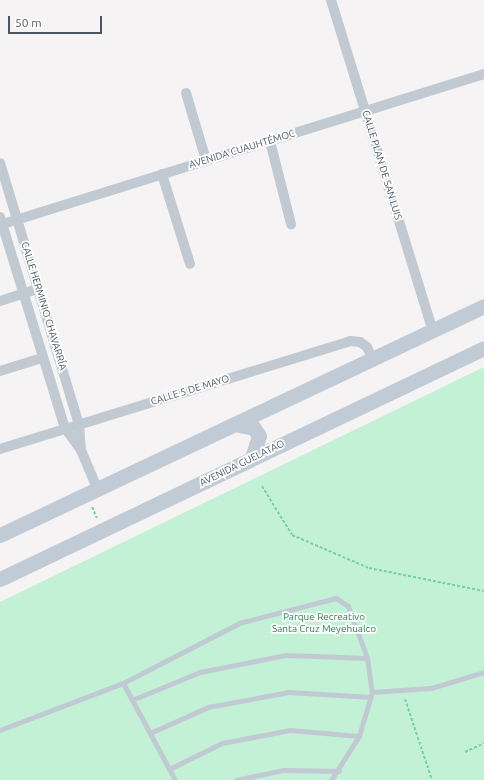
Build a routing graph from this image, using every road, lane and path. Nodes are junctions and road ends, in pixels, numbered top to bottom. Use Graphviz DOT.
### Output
graph roads {
  1 [pos="331,0"];
  2 [pos="484,74"];
  3 [pos="186,93"];
  4 [pos="366,109"];
  5 [pos="270,141"];
  6 [pos="206,160"];
  7 [pos="0,163"];
  8 [pos="162,174"];
  9 [pos="18,219"];
  10 [pos="1,222"];
  11 [pos="291,224"];
  12 [pos="190,264"];
  13 [pos="38,288"];
  14 [pos="23,294"];
  15 [pos="0,301"];
  16 [pos="484,306"];
  17 [pos="433,331"];
  18 [pos="484,348"];
  19 [pos="42,358"];
  20 [pos="373,360"];
  21 [pos="0,371"];
  22 [pos="79,424"];
  23 [pos="235,424"];
  24 [pos="65,428"];
  25 [pos="0,449"];
  26 [pos="81,450"];
  27 [pos="252,458"];
  28 [pos="262,486"];
  29 [pos="91,491"];
  30 [pos="102,530"];
  31 [pos="0,535"];
  32 [pos="0,579"];
  33 [pos="484,590"];
  34 [pos="367,658"];
  35 [pos="484,672"];
  36 [pos="123,683"];
  37 [pos="402,690"];
  38 [pos="372,692"];
  39 [pos="371,698"];
  40 [pos="132,700"];
  41 [pos="0,730"];
  42 [pos="150,733"];
  43 [pos="359,736"];
  44 [pos="484,743"];
  45 [pos="465,752"];
  46 [pos="169,769"];
  47 [pos="339,770"];
  48 [pos="175,780"];
  49 [pos="236,780"];
  50 [pos="331,780"];
  51 [pos="432,780"];
  1 -- 4 [label="street, CALLE PLAN DE SAN LUIS"];
  2 -- 4 [label="street, AVENIDA CUAUHTÉMOC"];
  3 -- 6 [label="street"];
  4 -- 5 [label="street, AVENIDA CUAUHTÉMOC"];
  4 -- 17 [label="street, CALLE PLAN DE SAN LUIS"];
  5 -- 6 [label="street, AVENIDA CUAUHTÉMOC"];
  5 -- 11 [label="street"];
  6 -- 8 [label="street, AVENIDA CUAUHTÉMOC"];
  7 -- 9 [label="street, CALLE HERMINIO CHAVARRÍA"];
  8 -- 9 [label="street, AVENIDA CUAUHTÉMOC"];
  8 -- 12 [label="street"];
  9 -- 10 [label="street, AVENIDA CUAUHTÉMOC"];
  9 -- 13 [label="street, CALLE HERMINIO CHAVARRÍA"];
  10 -- 14 [label="street, CALLE HERMINIO CHAVARRÍA"];
  13 -- 14 [label="street"];
  13 -- 22 [label="street, CALLE HERMINIO CHAVARRÍA"];
  14 -- 15 [label="street"];
  14 -- 19 [label="street, CALLE HERMINIO CHAVARRÍA"];
  16 -- 17 [label="main road"];
  17 -- 20 [label="main road"];
  18 -- 27 [label="main road, AVENIDA GUELATAO"];
  19 -- 21 [label="street"];
  19 -- 24 [label="street, CALLE HERMINIO CHAVARRÍA"];
  20 -- 22 [label="street, CALLE 5 DE MAYO"];
  20 -- 23 [label="main road"];
  22 -- 24 [label="street, CALLE 5 DE MAYO"];
  22 -- 26 [label="street, CALLE HERMINIO CHAVARRÍA"];
  23 -- 27 [label="main road"];
  23 -- 29 [label="main road"];
  24 -- 25 [label="street, CALLE 5 DE MAYO"];
  24 -- 26 [label="street, CALLE HERMINIO CHAVARRÍA"];
  26 -- 29 [label="street, CALLE HERMINIO CHAVARRÍA"];
  27 -- 30 [label="main road, AVENIDA GUELATAO"];
  28 -- 33 [label="path"];
  29 -- 30 [label="path"];
  29 -- 31 [label="main road"];
  30 -- 32 [label="main road, AVENIDA GUELATAO"];
  34 -- 36 [label="lane"];
  34 -- 38 [label="lane"];
  34 -- 40 [label="lane"];
  35 -- 37 [label="lane"];
  36 -- 40 [label="lane"];
  36 -- 41 [label="lane"];
  37 -- 38 [label="lane"];
  37 -- 51 [label="path"];
  38 -- 39 [label="lane"];
  39 -- 42 [label="lane"];
  39 -- 43 [label="lane"];
  40 -- 42 [label="lane"];
  42 -- 46 [label="lane"];
  43 -- 46 [label="lane"];
  43 -- 47 [label="lane"];
  44 -- 45 [label="path"];
  46 -- 48 [label="lane"];
  47 -- 49 [label="lane"];
  47 -- 50 [label="lane"];
}
